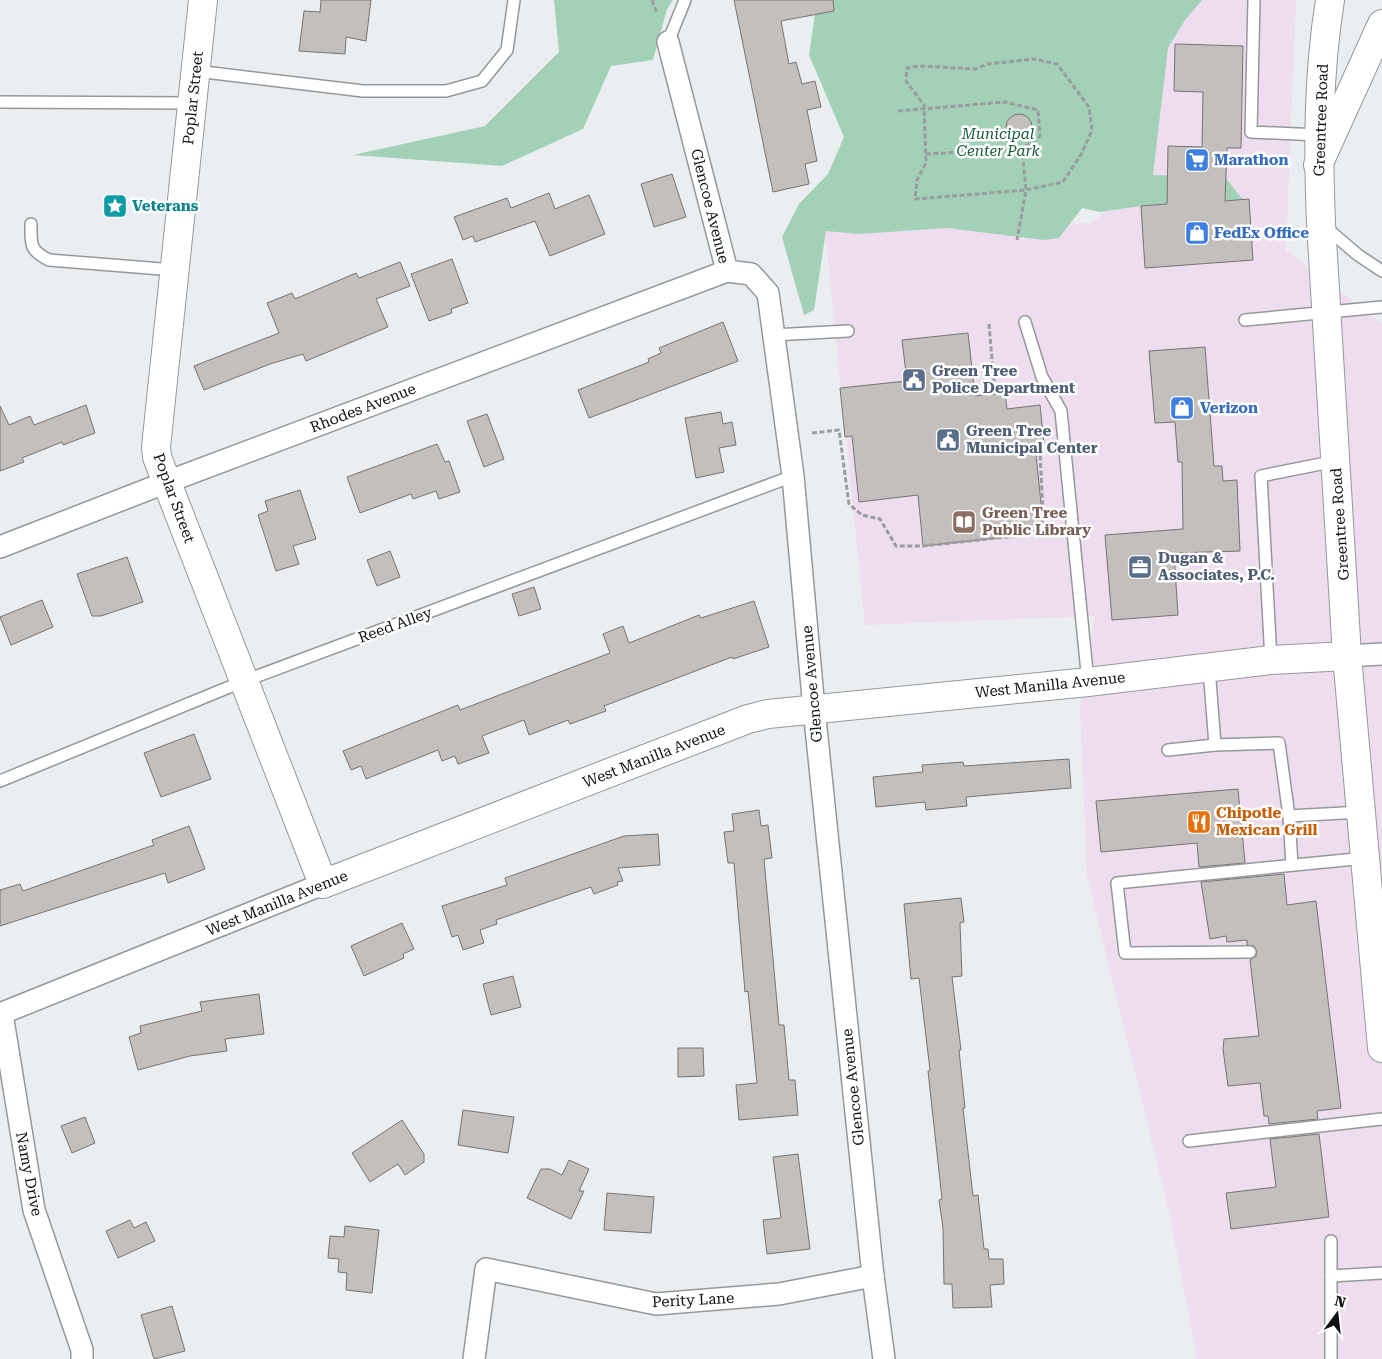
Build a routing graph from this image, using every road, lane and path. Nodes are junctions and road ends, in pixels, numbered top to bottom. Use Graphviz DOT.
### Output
graph roads {
  1 [pos="203,0"];
  2 [pos="514,0"];
  3 [pos="684,0"];
  4 [pos="1254,0"];
  5 [pos="1330,0"];
  6 [pos="1382,24"];
  7 [pos="668,42"];
  8 [pos="196,71"];
  9 [pos="0,102"];
  10 [pos="192,103"];
  11 [pos="924,108"];
  12 [pos="898,110"];
  13 [pos="1319,135"];
  14 [pos="1022,149"];
  15 [pos="926,154"];
  16 [pos="1318,165"];
  17 [pos="1026,190"];
  18 [pos="1320,223"];
  19 [pos="31,224"];
  20 [pos="1017,240"];
  21 [pos="174,270"];
  22 [pos="1382,270"];
  23 [pos="727,271"];
  24 [pos="1382,307"];
  25 [pos="1326,312"];
  26 [pos="1245,320"];
  27 [pos="1025,322"];
  28 [pos="989,324"];
  29 [pos="848,331"];
  30 [pos="773,335"];
  31 [pos="995,394"];
  32 [pos="787,436"];
  33 [pos="1040,453"];
  34 [pos="1336,461"];
  35 [pos="793,476"];
  36 [pos="167,482"];
  37 [pos="0,548"];
  38 [pos="1382,654"];
  39 [pos="1347,656"];
  40 [pos="1271,660"];
  41 [pos="1209,668"];
  42 [pos="244,681"];
  43 [pos="1088,682"];
  44 [pos="814,709"];
  45 [pos="1215,746"];
  46 [pos="1168,750"];
  47 [pos="0,781"];
  48 [pos="1361,812"];
  49 [pos="1289,816"];
  50 [pos="1365,858"];
  51 [pos="1292,865"];
  52 [pos="322,884"];
  53 [pos="1375,894"];
  54 [pos="1250,952"];
  55 [pos="1,1014"];
  56 [pos="1382,1039"];
  57 [pos="1382,1119"];
  58 [pos="1189,1141"];
  59 [pos="1331,1241"];
  60 [pos="1382,1273"];
  61 [pos="872,1276"];
  62 [pos="1331,1276"];
  63 [pos="82,1359"];
  64 [pos="474,1359"];
  65 [pos="884,1359"];
  66 [pos="1331,1359"];
  1 -- 8 [label="main road, Poplar Street"];
  2 -- 8 [label="lane"];
  3 -- 7 [label="lane"];
  4 -- 13 [label="lane"];
  5 -- 13 [label="main road, Greentree Road"];
  6 -- 16 [label="main road"];
  7 -- 23 [label="street, Glencoe Avenue"];
  8 -- 10 [label="main road, Poplar Street"];
  9 -- 10 [label="lane"];
  10 -- 21 [label="main road, Poplar Street"];
  11 -- 12 [label="path"];
  11 -- 14 [label="path"];
  11 -- 15 [label="path"];
  11 -- 17 [label="path"];
  13 -- 16 [label="main road, Greentree Road"];
  14 -- 15 [label="path"];
  14 -- 17 [label="path"];
  15 -- 17 [label="path"];
  16 -- 18 [label="main road, Greentree Road"];
  17 -- 20 [label="path"];
  18 -- 22 [label="lane"];
  18 -- 25 [label="main road, Greentree Road"];
  19 -- 21 [label="lane"];
  21 -- 36 [label="main road, Poplar Street"];
  23 -- 30 [label="street, Glencoe Avenue"];
  23 -- 36 [label="street, Rhodes Avenue"];
  24 -- 25 [label="lane"];
  25 -- 26 [label="lane"];
  25 -- 34 [label="main road, Greentree Road"];
  27 -- 43 [label="lane"];
  28 -- 31 [label="path"];
  29 -- 30 [label="lane"];
  30 -- 32 [label="street, Glencoe Avenue"];
  32 -- 33 [label="path"];
  32 -- 35 [label="street, Glencoe Avenue"];
  34 -- 39 [label="main road, Greentree Road"];
  34 -- 40 [label="lane"];
  35 -- 42 [label="lane, Reed Alley"];
  35 -- 44 [label="street, Glencoe Avenue"];
  36 -- 37 [label="street, Rhodes Avenue"];
  36 -- 42 [label="main road, Poplar Street"];
  38 -- 39 [label="street"];
  39 -- 40 [label="main road, West Manilla Avenue"];
  39 -- 48 [label="main road, Greentree Road"];
  40 -- 41 [label="main road, West Manilla Avenue"];
  41 -- 43 [label="main road, West Manilla Avenue"];
  41 -- 45 [label="lane"];
  42 -- 47 [label="lane, Reed Alley"];
  42 -- 52 [label="main road, Poplar Street"];
  43 -- 44 [label="main road, West Manilla Avenue"];
  44 -- 52 [label="main road, West Manilla Avenue"];
  44 -- 61 [label="street, Glencoe Avenue"];
  45 -- 46 [label="lane"];
  45 -- 49 [label="lane"];
  48 -- 49 [label="lane"];
  48 -- 50 [label="main road, Greentree Road"];
  49 -- 51 [label="lane"];
  50 -- 51 [label="lane"];
  50 -- 53 [label="main road, Greentree Road"];
  51 -- 54 [label="lane"];
  52 -- 55 [label="street, West Manilla Avenue"];
  53 -- 56 [label="main road, Greentree Road"];
  55 -- 63 [label="street, Namy Drive"];
  57 -- 58 [label="lane"];
  59 -- 62 [label="lane"];
  60 -- 62 [label="lane"];
  61 -- 64 [label="street, Perity Lane"];
  61 -- 65 [label="street, Glencoe Avenue"];
  62 -- 66 [label="lane"];
}
